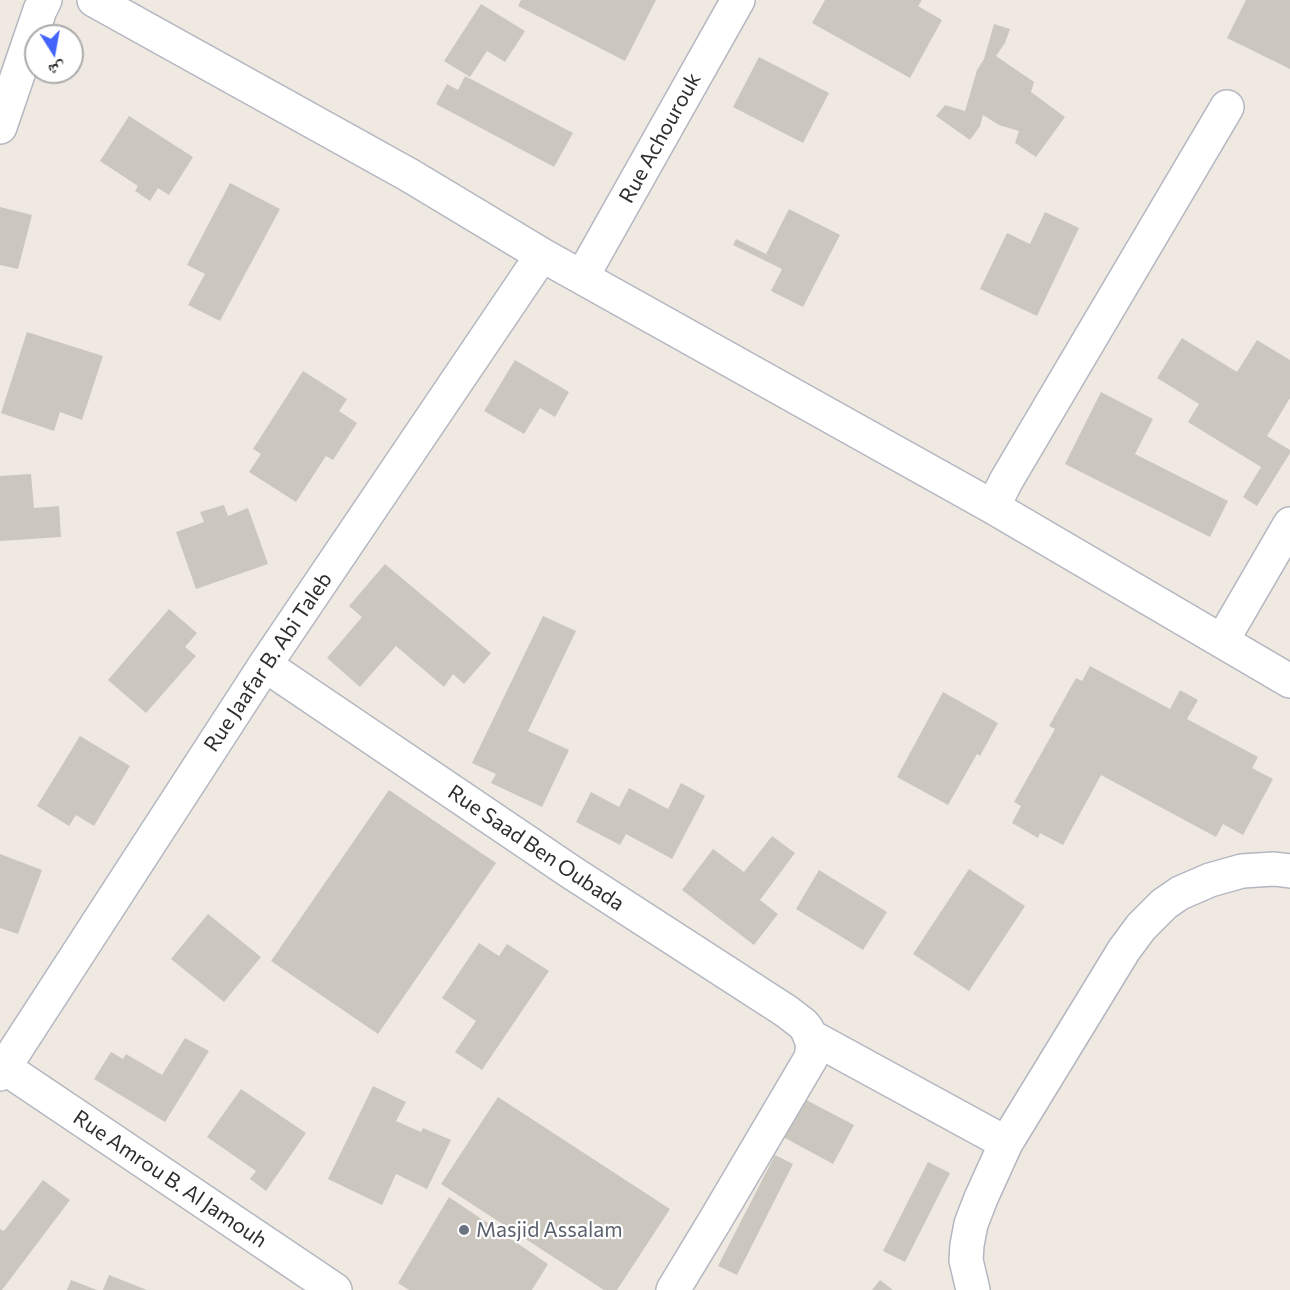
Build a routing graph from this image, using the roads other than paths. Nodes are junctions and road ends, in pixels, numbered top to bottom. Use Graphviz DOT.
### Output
graph roads {
  1 [pos="45,0"];
  2 [pos="94,0"];
  3 [pos="738,0"];
  4 [pos="1227,107"];
  5 [pos="0,127"];
  6 [pos="542,255"];
  7 [pos="582,277"];
  8 [pos="993,507"];
  9 [pos="1290,524"];
  10 [pos="1222,641"];
  11 [pos="265,665"];
  12 [pos="1290,681"];
  13 [pos="1290,871"];
  14 [pos="809,1033"];
  15 [pos="2,1071"];
  16 [pos="1006,1143"];
  17 [pos="335,1290"];
  18 [pos="673,1290"];
  19 [pos="973,1290"];
  1 -- 5 [label="street"];
  2 -- 6 [label="street"];
  3 -- 7 [label="street, Rue Achourouk"];
  4 -- 8 [label="street"];
  6 -- 7 [label="street"];
  6 -- 11 [label="street, Rue Jaafar B. Abi Taleb"];
  7 -- 8 [label="street"];
  8 -- 10 [label="street"];
  9 -- 10 [label="street"];
  10 -- 12 [label="street"];
  11 -- 14 [label="street, Rue Saad Ben Oubada"];
  11 -- 15 [label="street, Rue Jaafar B. Abi Taleb"];
  13 -- 16 [label="street"];
  14 -- 16 [label="street, Rue Saad Ben Oubada"];
  14 -- 18 [label="street"];
  15 -- 17 [label="street, Rue Amrou B. Al Jamouh"];
  16 -- 19 [label="street"];
}
